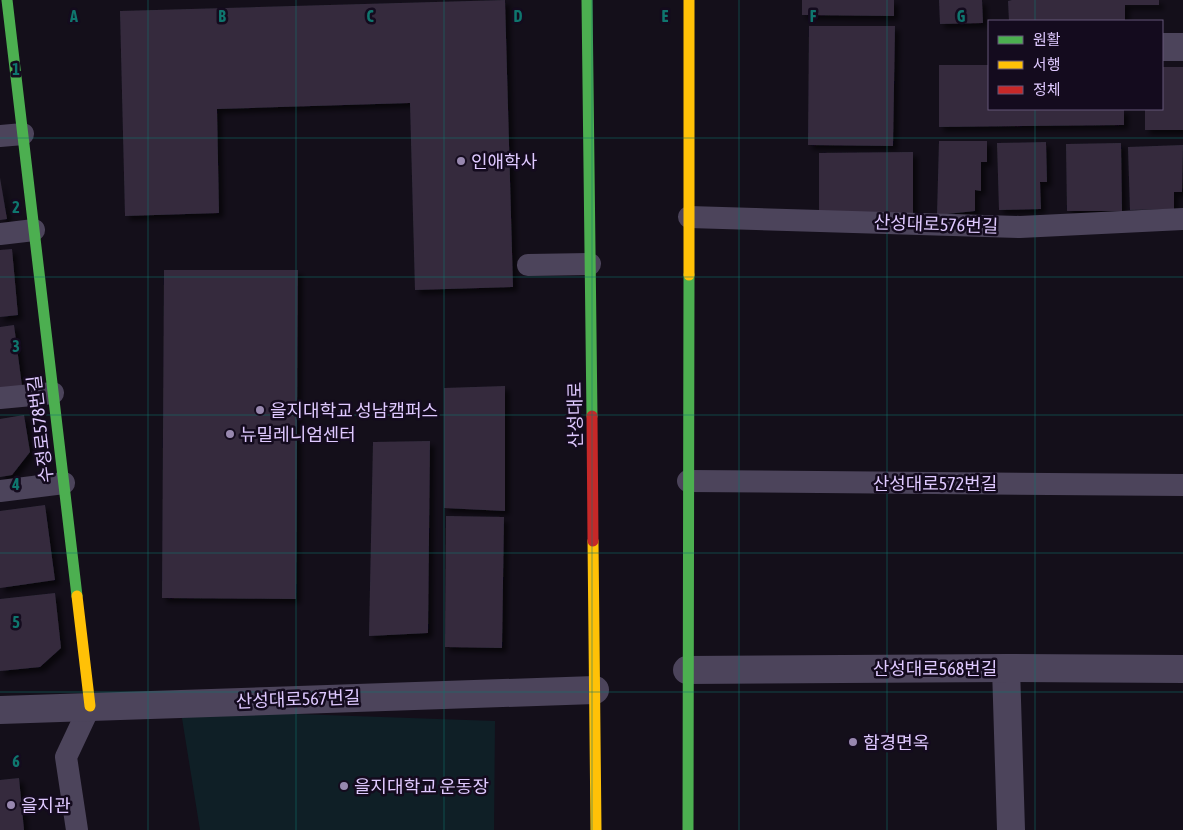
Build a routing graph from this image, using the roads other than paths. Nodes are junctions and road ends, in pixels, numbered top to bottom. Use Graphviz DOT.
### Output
graph roads {
  1 [pos="7,0"];
  2 [pos="587,0"];
  3 [pos="689,0"];
  4 [pos="1163,47"];
  5 [pos="1183,47"];
  6 [pos="23,134"];
  7 [pos="0,136"];
  8 [pos="689,217"];
  9 [pos="1183,219"];
  10 [pos="34,230"];
  11 [pos="0,234"];
  12 [pos="590,264"];
  13 [pos="528,265"];
  14 [pos="53,393"];
  15 [pos="0,398"];
  16 [pos="688,481"];
  17 [pos="64,483"];
  18 [pos="1183,485"];
  19 [pos="0,490"];
  20 [pos="1006,668"];
  21 [pos="1183,669"];
  22 [pos="687,670"];
  23 [pos="595,690"];
  24 [pos="90,706"];
  25 [pos="0,710"];
  26 [pos="78,830"];
  27 [pos="596,830"];
  28 [pos="688,830"];
  29 [pos="1011,830"];
  1 -- 6 [label="main road, 수정로578번길"];
  2 -- 12 [label="main road, 산성대로"];
  3 -- 8 [label="main road"];
  4 -- 5 [label="street"];
  6 -- 7 [label="lane"];
  6 -- 10 [label="main road, 수정로578번길"];
  8 -- 9 [label="lane, 산성대로576번길"];
  8 -- 16 [label="main road"];
  10 -- 11 [label="lane"];
  10 -- 14 [label="main road, 수정로578번길"];
  12 -- 13 [label="lane"];
  12 -- 23 [label="main road, 산성대로"];
  14 -- 15 [label="lane"];
  14 -- 17 [label="main road, 수정로578번길"];
  16 -- 18 [label="lane, 산성대로572번길"];
  16 -- 22 [label="main road"];
  17 -- 19 [label="lane"];
  17 -- 24 [label="main road, 수정로578번길"];
  20 -- 21 [label="street, 산성대로568번길"];
  20 -- 22 [label="street, 산성대로568번길"];
  20 -- 29 [label="street"];
  22 -- 28 [label="main road"];
  23 -- 24 [label="street, 산성대로567번길"];
  23 -- 27 [label="main road, 산성대로"];
  24 -- 25 [label="street, 산성대로567번길"];
  24 -- 26 [label="lane"];
}
